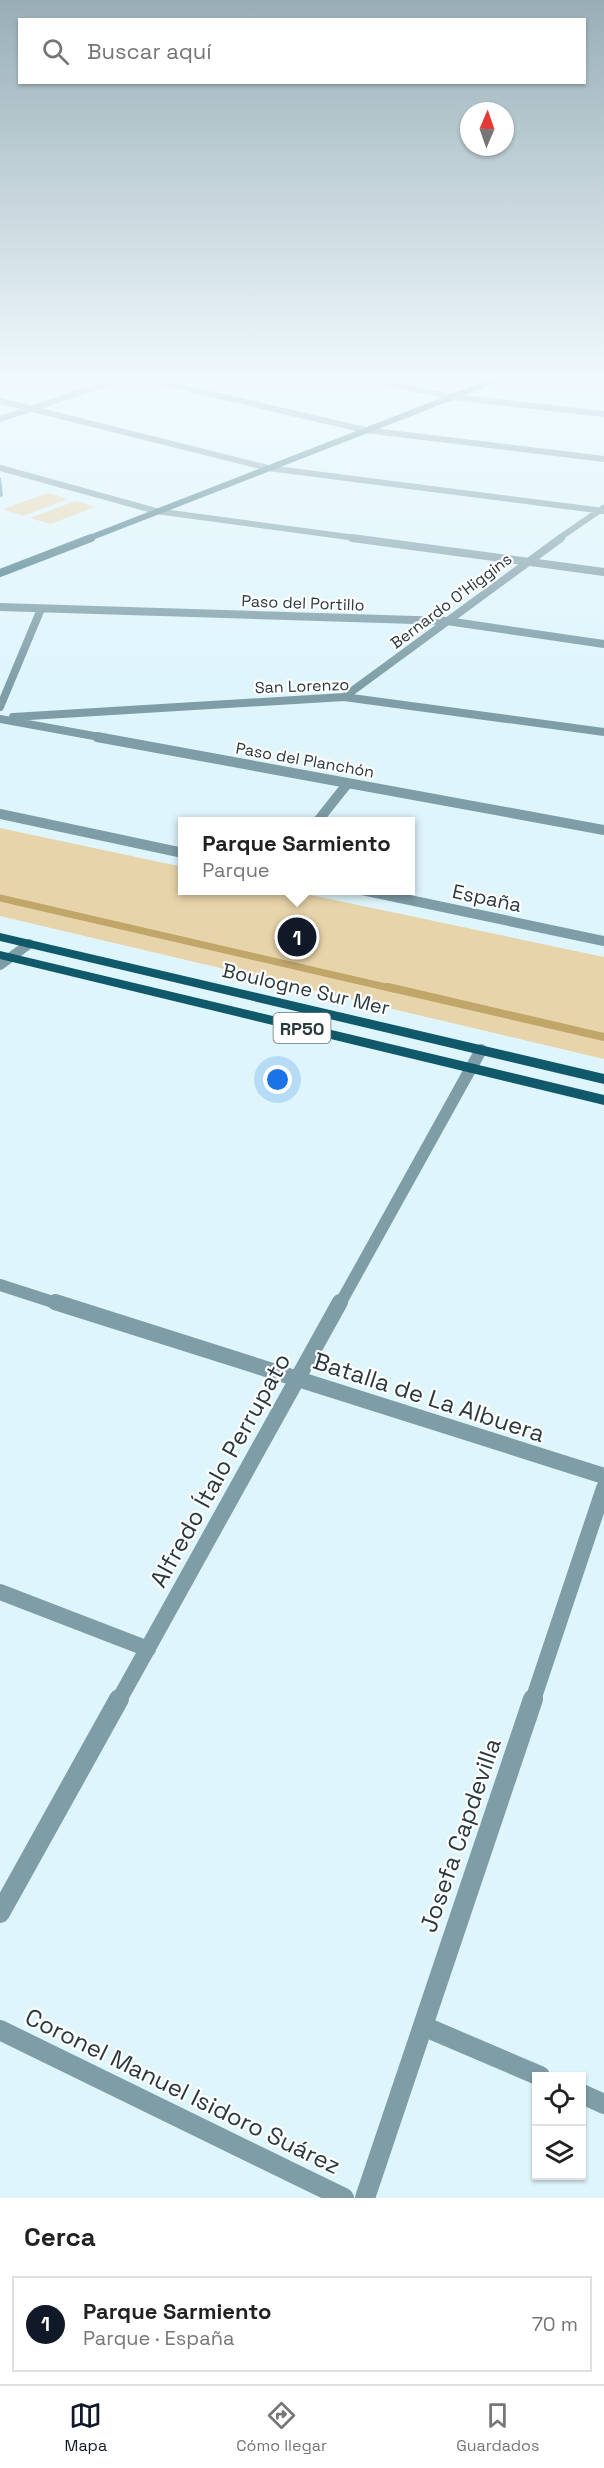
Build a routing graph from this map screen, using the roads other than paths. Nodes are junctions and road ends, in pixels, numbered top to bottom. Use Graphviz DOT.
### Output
graph roads {
  1 [pos="53,483"];
  2 [pos="230,483"];
  3 [pos="387,483"];
  4 [pos="603,509"];
  5 [pos="156,511"];
  6 [pos="526,562"];
  7 [pos="604,572"];
  8 [pos="0,573"];
  9 [pos="0,607"];
  10 [pos="41,609"];
  11 [pos="447,621"];
  12 [pos="604,644"];
  13 [pos="344,697"];
  14 [pos="0,707"];
  15 [pos="0,719"];
  16 [pos="604,732"];
  17 [pos="348,783"];
  18 [pos="0,814"];
  19 [pos="321,817"];
  20 [pos="604,830"];
  21 [pos="178,852"];
  22 [pos="381,895"];
  23 [pos="0,937"];
  24 [pos="604,941"];
  25 [pos="29,944"];
  26 [pos="3,959"];
  27 [pos="481,1050"];
  28 [pos="471,1068"];
  29 [pos="604,1079"];
  30 [pos="604,1100"];
  31 [pos="0,1285"];
  32 [pos="298,1379"];
  33 [pos="604,1476"];
  34 [pos="604,1488"];
  35 [pos="0,1592"];
  36 [pos="148,1649"];
  37 [pos="0,1913"];
  38 [pos="423,2026"];
  39 [pos="0,2030"];
  40 [pos="532,2073"];
  41 [pos="586,2096"];
  42 [pos="604,2104"];
  43 [pos="344,2198"];
  44 [pos="365,2198"];
  1 -- 5 [label="street"];
  2 -- 5 [label="main road"];
  3 -- 4 [label="street"];
  4 -- 6 [label="street, Bernardo O'Higgins"];
  5 -- 6 [label="street"];
  5 -- 8 [label="main road"];
  6 -- 7 [label="street"];
  6 -- 11 [label="street, Bernardo O'Higgins"];
  9 -- 10 [label="street, Paso del Portillo"];
  10 -- 11 [label="street, Paso del Portillo"];
  10 -- 14 [label="street"];
  11 -- 12 [label="street, Paso del Portillo"];
  11 -- 13 [label="street, Bernardo O'Higgins"];
  13 -- 15 [label="street, San Lorenzo"];
  13 -- 16 [label="street, San Lorenzo"];
  15 -- 17 [label="street, Paso del Planchón"];
  17 -- 19 [label="street"];
  17 -- 20 [label="street, Paso del Planchón"];
  18 -- 21 [label="street"];
  22 -- 24 [label="street, España"];
  23 -- 25 [label="main road, Boulogne Sur Mer / RP50"];
  25 -- 26 [label="street"];
  25 -- 27 [label="main road, Boulogne Sur Mer / RP50"];
  26 -- 28 [label="main road, RP50"];
  27 -- 28 [label="street, Alfredo Ítalo Perrupato"];
  27 -- 29 [label="main road, Boulogne Sur Mer / RP50"];
  28 -- 30 [label="main road, RP50"];
  28 -- 32 [label="street, Alfredo Ítalo Perrupato"];
  31 -- 32 [label="street, Batalla de La Albuera"];
  32 -- 33 [label="street, Batalla de La Albuera"];
  32 -- 36 [label="street, Alfredo Ítalo Perrupato"];
  34 -- 38 [label="street, Josefa Capdevilla"];
  35 -- 36 [label="street"];
  36 -- 37 [label="street, Alfredo Ítalo Perrupato"];
  38 -- 40 [label="street"];
  38 -- 44 [label="street, Josefa Capdevilla"];
  39 -- 43 [label="street, Coronel Manuel Isidoro Suárez"];
  41 -- 42 [label="street"];
}
